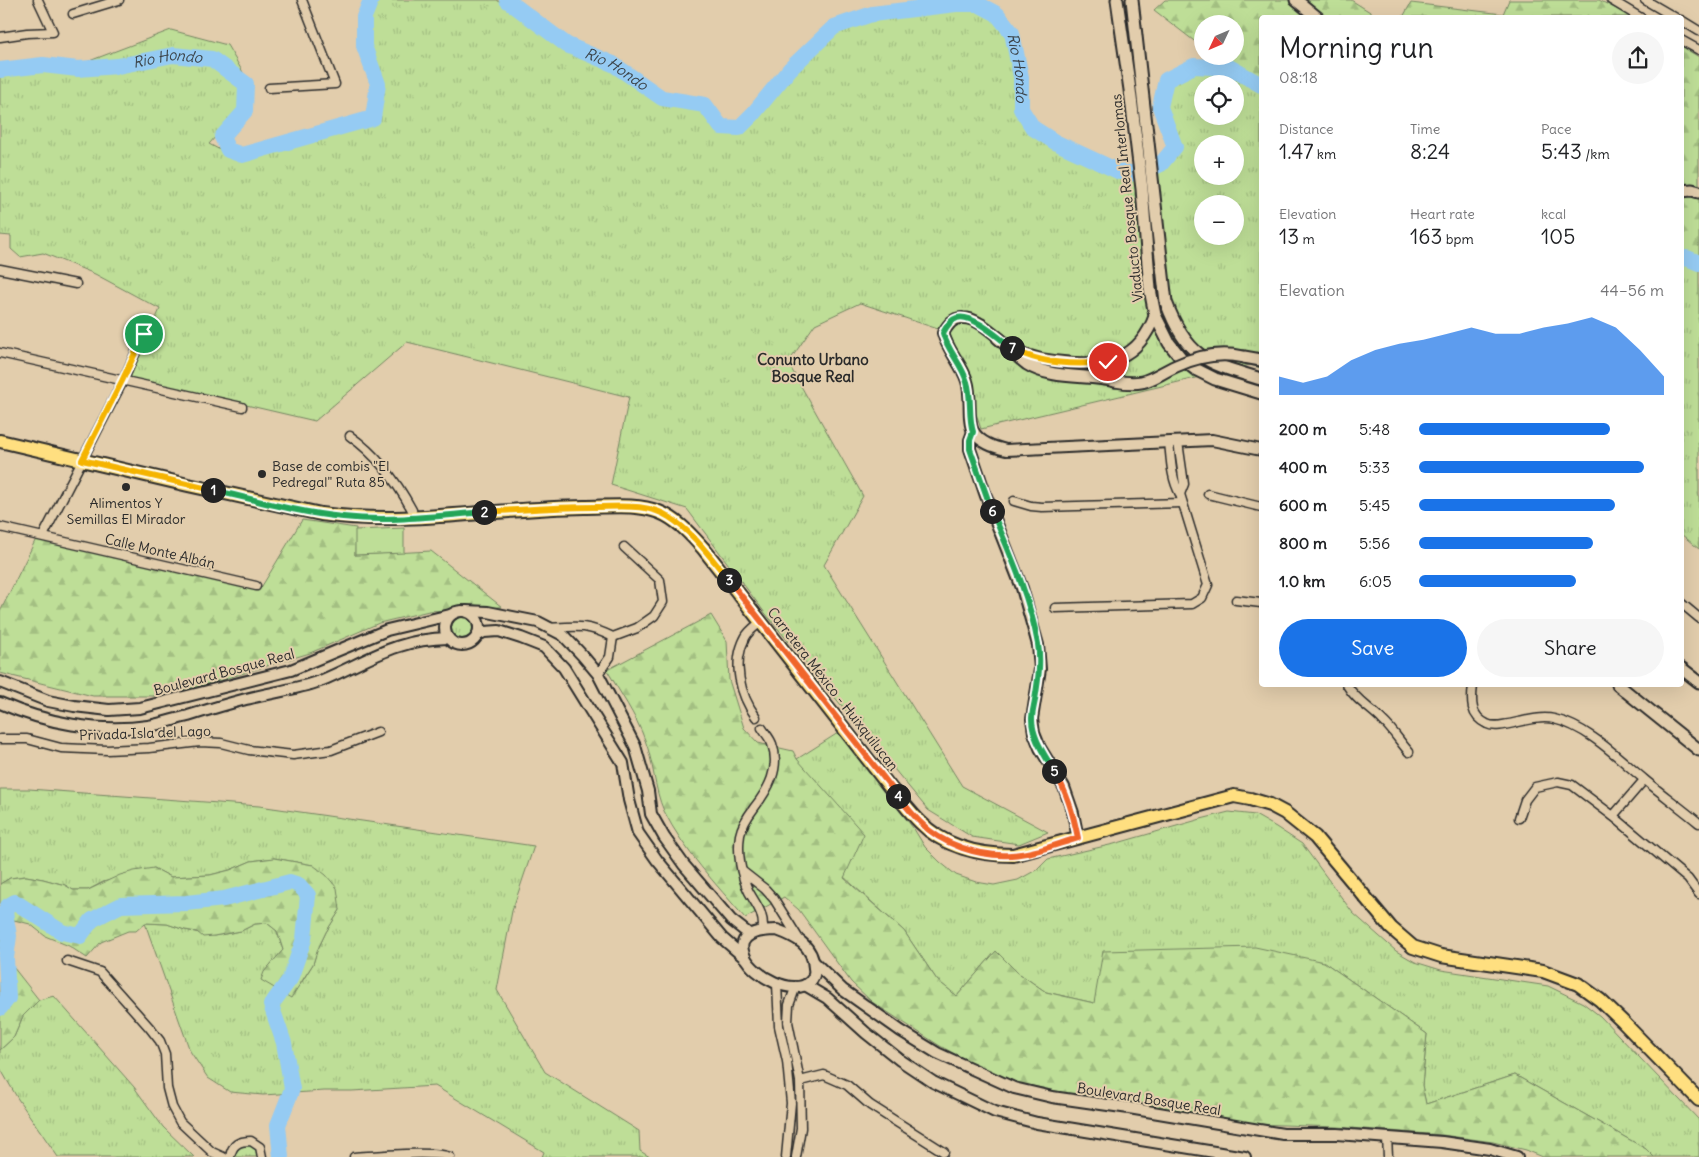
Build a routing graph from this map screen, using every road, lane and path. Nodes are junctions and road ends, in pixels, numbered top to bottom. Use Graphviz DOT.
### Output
graph roads {
  1 [pos="38,0"];
  2 [pos="119,0"];
  3 [pos="302,0"];
  4 [pos="1117,0"];
  5 [pos="1132,0"];
  6 [pos="1296,0"];
  7 [pos="1611,0"];
  8 [pos="1645,0"];
  9 [pos="73,14"];
  10 [pos="1314,15"];
  11 [pos="1637,15"];
  12 [pos="1671,15"];
  13 [pos="1684,22"];
  14 [pos="1699,31"];
  15 [pos="0,37"];
  16 [pos="1684,42"];
  17 [pos="1699,50"];
  18 [pos="269,88"];
  19 [pos="1684,191"];
  20 [pos="1699,192"];
  21 [pos="0,269"];
  22 [pos="76,284"];
  23 [pos="1155,315"];
  24 [pos="144,334"];
  25 [pos="998,338"];
  26 [pos="0,353"];
  27 [pos="1259,360"];
  28 [pos="1259,378"];
  29 [pos="122,381"];
  30 [pos="1259,392"];
  31 [pos="242,407"];
  32 [pos="973,432"];
  33 [pos="350,436"];
  34 [pos="0,441"];
  35 [pos="1174,442"];
  36 [pos="1259,450"];
  37 [pos="82,460"];
  38 [pos="1208,494"];
  39 [pos="1014,501"];
  40 [pos="1182,503"];
  41 [pos="1259,507"];
  42 [pos="412,510"];
  43 [pos="0,526"];
  44 [pos="43,536"];
  45 [pos="624,547"];
  46 [pos="256,586"];
  47 [pos="1236,600"];
  48 [pos="1259,603"];
  49 [pos="1684,606"];
  50 [pos="1055,608"];
  51 [pos="466,610"];
  52 [pos="450,616"];
  53 [pos="1699,618"];
  54 [pos="762,622"];
  55 [pos="549,628"];
  56 [pos="478,635"];
  57 [pos="613,637"];
  58 [pos="448,638"];
  59 [pos="1684,670"];
  60 [pos="598,674"];
  61 [pos="0,682"];
  62 [pos="1699,682"];
  63 [pos="1347,687"];
  64 [pos="1474,687"];
  65 [pos="1620,687"];
  66 [pos="0,703"];
  67 [pos="756,717"];
  68 [pos="762,728"];
  69 [pos="378,732"];
  70 [pos="0,739"];
  71 [pos="1699,750"];
  72 [pos="1409,752"];
  73 [pos="1644,780"];
  74 [pos="1613,816"];
  75 [pos="1519,818"];
  76 [pos="1699,823"];
  77 [pos="1078,838"];
  78 [pos="742,871"];
  79 [pos="1699,894"];
  80 [pos="763,930"];
  81 [pos="749,934"];
  82 [pos="799,940"];
  83 [pos="745,958"];
  84 [pos="67,961"];
  85 [pos="814,962"];
  86 [pos="777,984"];
  87 [pos="800,985"];
  88 [pos="800,1081"];
  89 [pos="1699,1100"];
  90 [pos="1387,1137"];
  91 [pos="944,1152"];
  92 [pos="393,1156"];
  93 [pos="223,1157"];
  94 [pos="230,1157"];
  95 [pos="262,1157"];
  96 [pos="354,1157"];
  97 [pos="450,1157"];
  98 [pos="786,1157"];
  99 [pos="796,1157"];
  100 [pos="1245,1157"];
  101 [pos="1388,1157"];
  102 [pos="1516,1157"];
  1 -- 15 [label="street"];
  2 -- 9 [label="street"];
  3 -- 18 [label="street"];
  4 -- 23 [label="main road, Viaducto Bosque Real Interlomas"];
  5 -- 28 [label="main road, Viaducto Bosque Real Interlomas"];
  6 -- 10 [label="main road"];
  7 -- 11 [label="street"];
  8 -- 12 [label="street"];
  13 -- 14 [label="street"];
  16 -- 17 [label="street"];
  19 -- 20 [label="main road"];
  21 -- 22 [label="street"];
  23 -- 25 [label="street"];
  23 -- 30 [label="main road, Viaducto Bosque Real Interlomas"];
  24 -- 29 [label="street"];
  25 -- 27 [label="main road, bridge"];
  25 -- 32 [label="street"];
  26 -- 29 [label="street"];
  29 -- 31 [label="street"];
  29 -- 37 [label="street"];
  32 -- 35 [label="street"];
  32 -- 77 [label="street"];
  33 -- 42 [label="street"];
  34 -- 37 [label="main road, Carretera México - Huixquilucan"];
  35 -- 36 [label="street"];
  35 -- 40 [label="street"];
  37 -- 44 [label="street"];
  37 -- 54 [label="main road, Carretera México - Huixquilucan"];
  38 -- 41 [label="street"];
  39 -- 40 [label="street"];
  40 -- 50 [label="street"];
  43 -- 44 [label="street, Calle Monte Albán"];
  44 -- 46 [label="street, Calle Monte Albán"];
  45 -- 57 [label="street"];
  47 -- 48 [label="street"];
  49 -- 53 [label="street"];
  51 -- 52 [label="street"];
  51 -- 55 [label="street"];
  51 -- 56 [label="street"];
  52 -- 58 [label="street"];
  52 -- 61 [label="street, Boulevard Bosque Real"];
  54 -- 67 [label="street"];
  54 -- 77 [label="main road, Carretera México - Huixquilucan"];
  55 -- 57 [label="street"];
  55 -- 60 [label="street"];
  56 -- 58 [label="street"];
  56 -- 83 [label="street"];
  57 -- 60 [label="street"];
  58 -- 66 [label="street"];
  59 -- 62 [label="main road"];
  60 -- 81 [label="street"];
  63 -- 72 [label="street"];
  64 -- 73 [label="street"];
  65 -- 71 [label="main road"];
  68 -- 78 [label="street"];
  69 -- 70 [label="street, Privada Isla del Lago"];
  73 -- 74 [label="street"];
  73 -- 76 [label="street"];
  74 -- 75 [label="street"];
  74 -- 79 [label="street"];
  77 -- 89 [label="main road, Carretera México - Huixquilucan"];
  78 -- 80 [label="street"];
  78 -- 82 [label="street"];
  80 -- 81 [label="street"];
  80 -- 82 [label="street"];
  81 -- 83 [label="street"];
  82 -- 85 [label="street"];
  83 -- 86 [label="street"];
  84 -- 93 [label="street"];
  85 -- 87 [label="street"];
  85 -- 90 [label="street, Boulevard Bosque Real"];
  86 -- 87 [label="street"];
  86 -- 98 [label="street"];
  87 -- 88 [label="street"];
  87 -- 100 [label="street"];
  88 -- 91 [label="street"];
  88 -- 99 [label="street"];
  90 -- 101 [label="street"];
  90 -- 102 [label="street, Boulevard Bosque Real"];
  92 -- 96 [label="street"];
  92 -- 97 [label="street"];
  94 -- 95 [label="street"];
}
